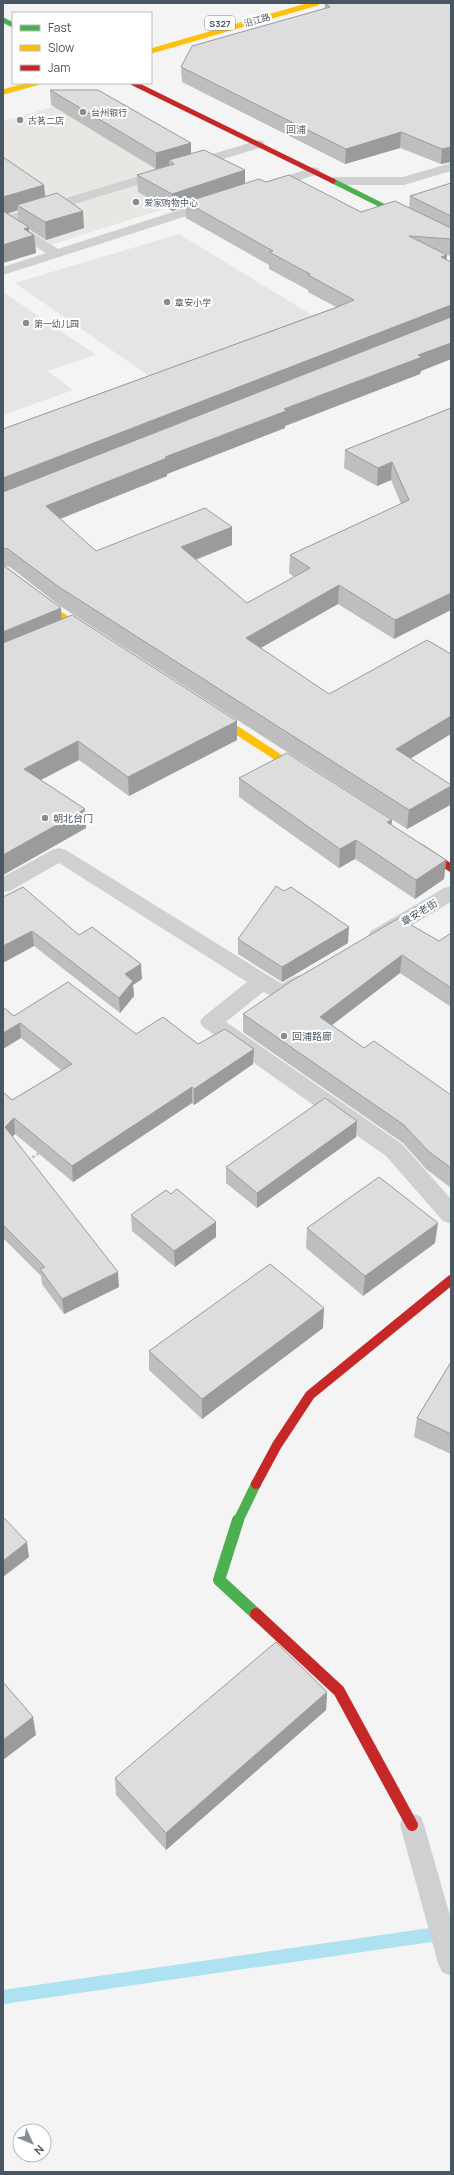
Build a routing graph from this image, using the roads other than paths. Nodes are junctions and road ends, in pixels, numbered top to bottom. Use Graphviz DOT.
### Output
graph roads {
  1 [pos="289,3"];
  2 [pos="317,3"];
  3 [pos="3,20"];
  4 [pos="12,24"];
  5 [pos="152,42"];
  6 [pos="152,51"];
  7 [pos="32,84"];
  8 [pos="134,84"];
  9 [pos="3,92"];
  10 [pos="259,144"];
  11 [pos="451,166"];
  12 [pos="314,171"];
  13 [pos="334,180"];
  14 [pos="254,190"];
  15 [pos="224,200"];
  16 [pos="3,220"];
  17 [pos="451,240"];
  18 [pos="57,254"];
  19 [pos="3,272"];
  20 [pos="3,572"];
  21 [pos="76,626"];
  22 [pos="63,632"];
  23 [pos="96,638"];
  24 [pos="201,707"];
  25 [pos="312,779"];
  26 [pos="411,842"];
  27 [pos="451,868"];
  28 [pos="3,886"];
  29 [pos="451,892"];
  30 [pos="363,945"];
  31 [pos="316,973"];
  32 [pos="262,981"];
  33 [pos="451,1215"];
  34 [pos="451,1280"];
  35 [pos="412,1825"];
  36 [pos="451,1962"];
  1 -- 5 [label="street, 沿江路 / S327"];
  2 -- 6 [label="street, 沿江路"];
  3 -- 4 [label="street"];
  7 -- 9 [label="street"];
  8 -- 10 [label="street"];
  10 -- 12 [label="street"];
  10 -- 16 [label="street"];
  11 -- 13 [label="street"];
  12 -- 13 [label="street"];
  12 -- 14 [label="street"];
  13 -- 17 [label="street"];
  15 -- 18 [label="street"];
  16 -- 18 [label="street"];
  18 -- 19 [label="street"];
  20 -- 21 [label="street"];
  21 -- 22 [label="lane"];
  21 -- 23 [label="street"];
  24 -- 25 [label="street"];
  26 -- 27 [label="street"];
  28 -- 32 [label="street"];
  29 -- 30 [label="street, 章安老街"];
  31 -- 32 [label="street"];
  32 -- 33 [label="street"];
  34 -- 35 [label="street"];
  35 -- 36 [label="lane"];
}
